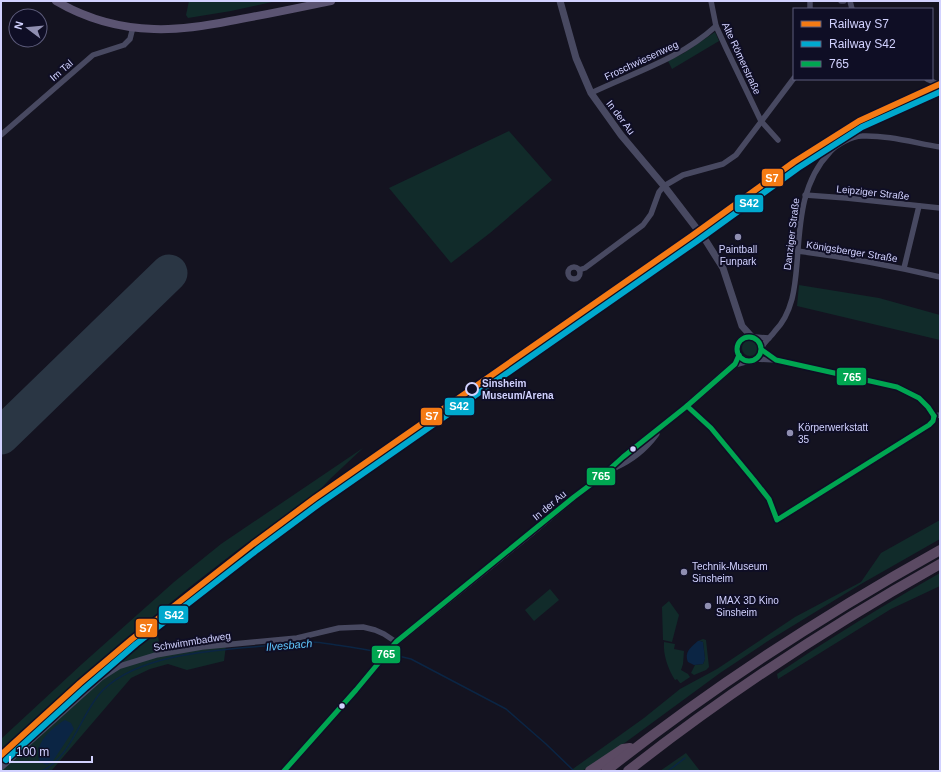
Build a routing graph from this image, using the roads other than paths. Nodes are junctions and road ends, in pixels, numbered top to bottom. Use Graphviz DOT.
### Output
graph roads {
  1 [pos="331,1"];
  2 [pos="560,1"];
  3 [pos="711,1"];
  4 [pos="59,3"];
  5 [pos="716,26"];
  6 [pos="133,27"];
  7 [pos="793,79"];
  8 [pos="591,93"];
  9 [pos="761,121"];
  10 [pos="1,134"];
  11 [pos="778,140"];
  12 [pos="940,147"];
  13 [pos="664,186"];
  14 [pos="805,195"];
  15 [pos="919,206"];
  16 [pos="940,208"];
  17 [pos="798,251"];
  18 [pos="904,268"];
  19 [pos="579,270"];
  20 [pos="940,277"];
  21 [pos="736,307"];
  22 [pos="753,337"];
  23 [pos="769,338"];
  24 [pos="740,341"];
  25 [pos="762,349"];
  26 [pos="739,355"];
  27 [pos="756,359"];
  28 [pos="776,360"];
  29 [pos="746,361"];
  30 [pos="735,364"];
  31 [pos="687,406"];
  32 [pos="940,415"];
  33 [pos="934,416"];
  34 [pos="940,550"];
  35 [pos="940,564"];
  36 [pos="396,642"];
  37 [pos="638,746"];
  38 [pos="1,768"];
  39 [pos="284,771"];
  40 [pos="590,771"];
  41 [pos="606,771"];
  42 [pos="628,771"];
  1 -- 6 [label="main road"];
  2 -- 8 [label="street, In der Au"];
  3 -- 5 [label="street, Alte Römerstraße"];
  4 -- 6 [label="main road"];
  5 -- 8 [label="street, Froschwiesenweg"];
  5 -- 9 [label="street, Alte Römerstraße"];
  6 -- 10 [label="street, Im Tal"];
  7 -- 9 [label="street"];
  8 -- 13 [label="street, In der Au"];
  9 -- 11 [label="street, Alte Römerstraße"];
  9 -- 13 [label="street"];
  12 -- 14 [label="street, Danziger Straße"];
  13 -- 19 [label="street"];
  13 -- 21 [label="street, In der Au"];
  14 -- 15 [label="street, Leipziger Straße"];
  14 -- 17 [label="street, Danziger Straße"];
  15 -- 16 [label="street, Leipziger Straße"];
  15 -- 18 [label="street, Königsberger Straße"];
  17 -- 18 [label="street, Königsberger Straße"];
  17 -- 23 [label="street, Danziger Straße"];
  18 -- 20 [label="street, Königsberger Straße"];
  21 -- 22 [label="street, In der Au"];
  21 -- 24 [label="street, In der Au"];
  22 -- 23 [label="street"];
  22 -- 24 [label="street"];
  22 -- 25 [label="street"];
  23 -- 25 [label="street, Danziger Straße"];
  24 -- 26 [label="street"];
  25 -- 27 [label="street"];
  25 -- 28 [label="street"];
  26 -- 29 [label="street"];
  26 -- 30 [label="street, In der Au"];
  27 -- 28 [label="street"];
  27 -- 29 [label="street"];
  28 -- 33 [label="street"];
  29 -- 30 [label="street, In der Au"];
  30 -- 31 [label="street, In der Au"];
  31 -- 33 [label="street"];
  31 -- 36 [label="street, In der Au"];
  32 -- 33 [label="street"];
  34 -- 37 [label="highway"];
  35 -- 42 [label="highway"];
  36 -- 38 [label="street, Schwimmbadweg"];
  36 -- 39 [label="street, In der Au"];
  37 -- 40 [label="highway"];
  37 -- 41 [label="highway"];
}
